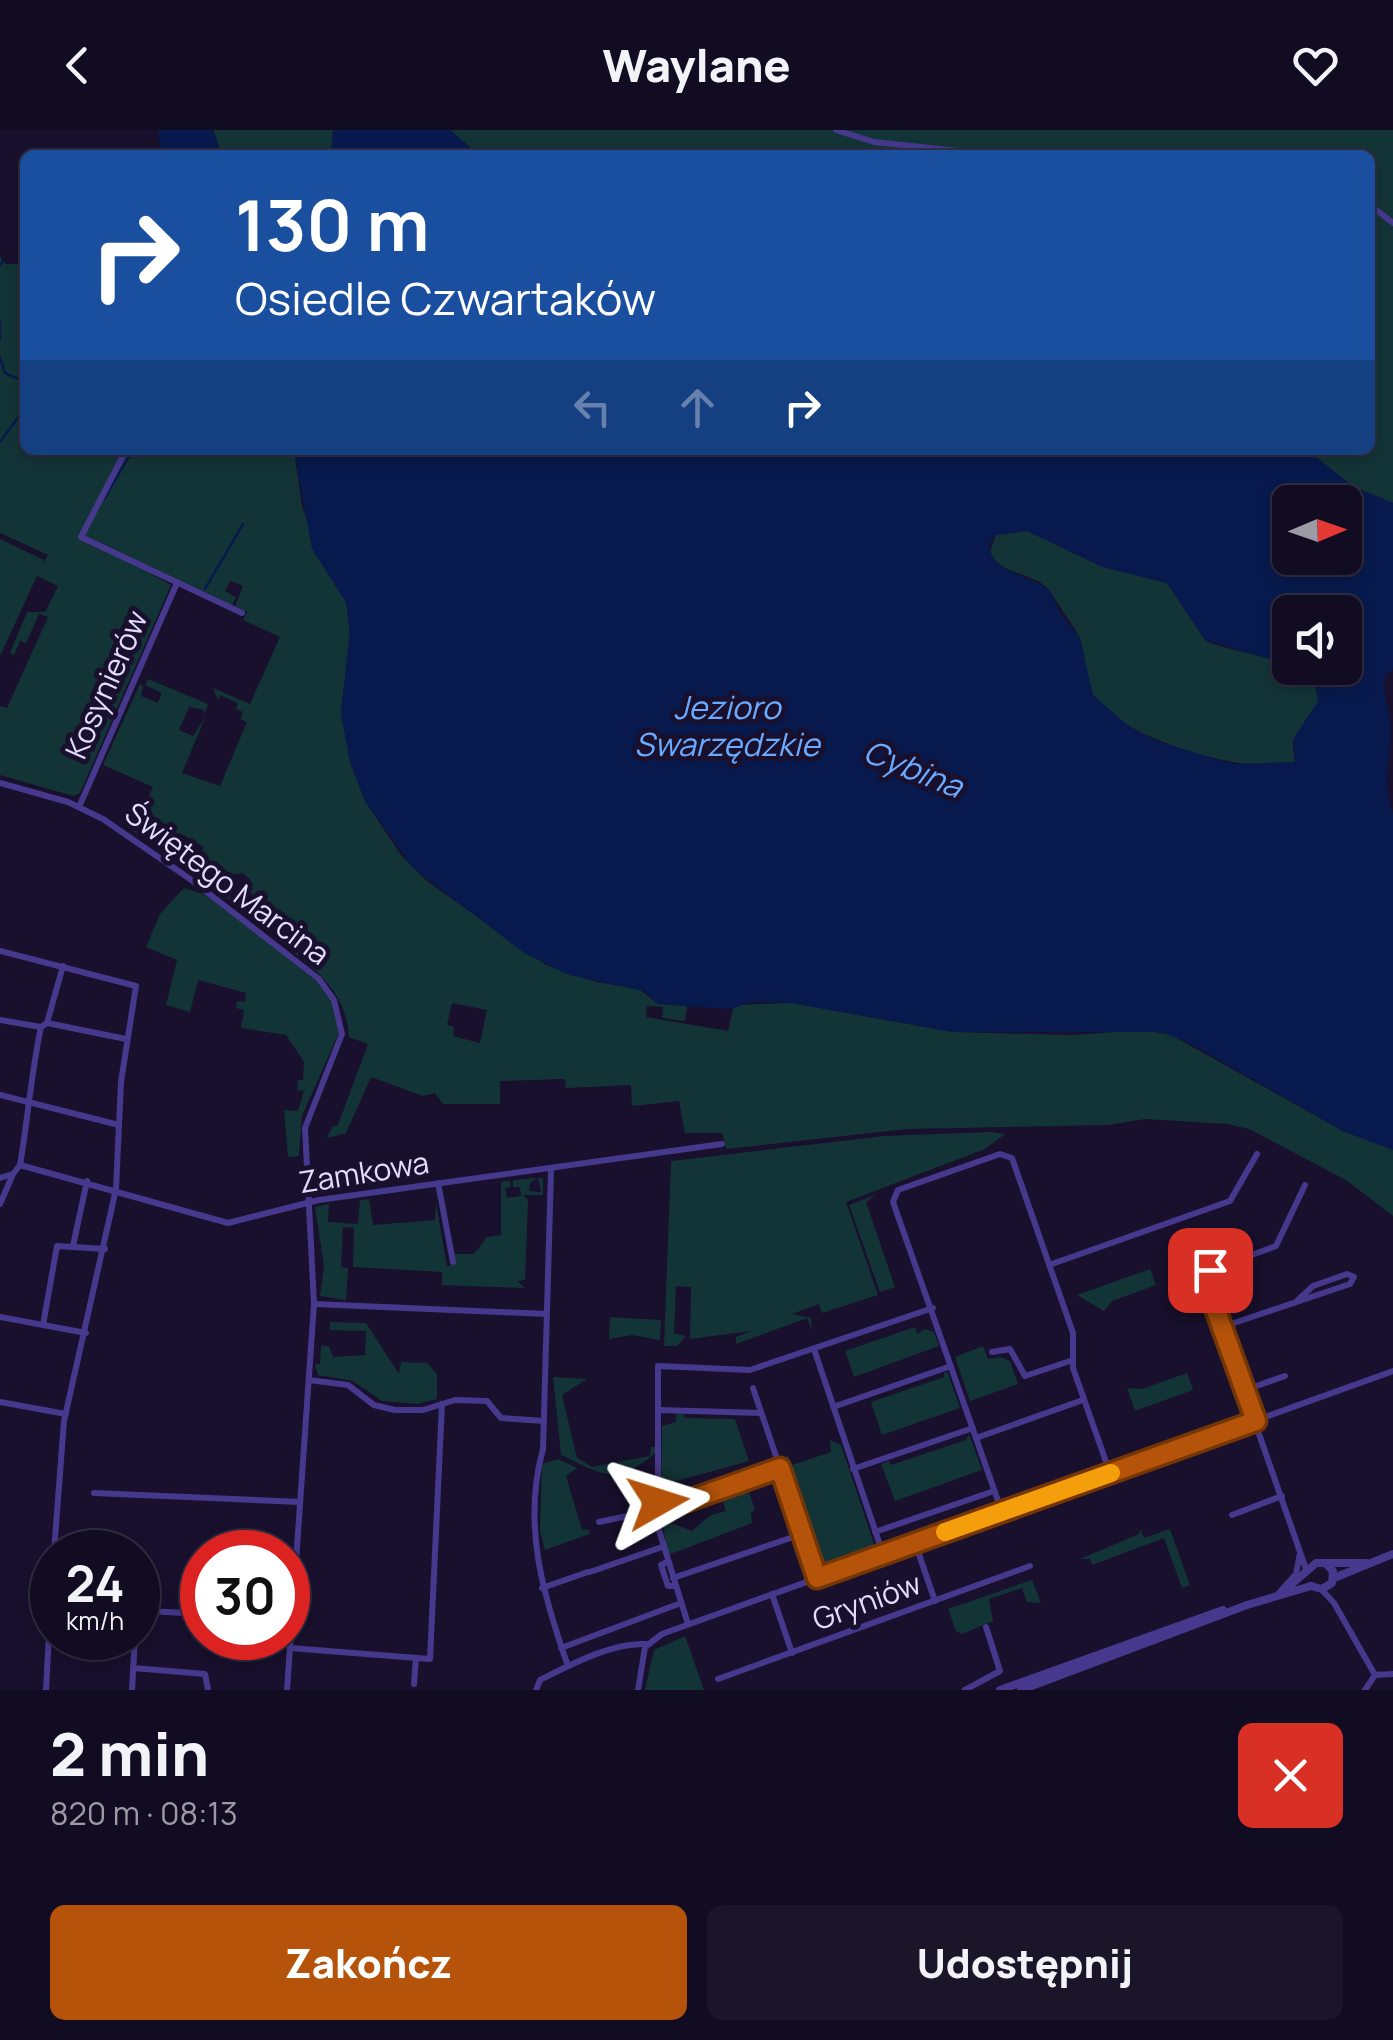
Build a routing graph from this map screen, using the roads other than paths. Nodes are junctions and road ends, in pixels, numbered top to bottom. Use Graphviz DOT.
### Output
graph roads {
  1 [pos="836,130"];
  2 [pos="948,150"];
  3 [pos="123,455"];
  4 [pos="178,583"];
  5 [pos="242,613"];
  6 [pos="0,783"];
  7 [pos="79,806"];
  8 [pos="0,951"];
  9 [pos="63,966"];
  10 [pos="0,1020"];
  11 [pos="44,1025"];
  12 [pos="126,1039"];
  13 [pos="0,1095"];
  14 [pos="26,1101"];
  15 [pos="119,1125"];
  16 [pos="722,1144"];
  17 [pos="1257,1154"];
  18 [pos="20,1165"];
  19 [pos="554,1169"];
  20 [pos="13,1174"];
  21 [pos="0,1178"];
  22 [pos="88,1182"];
  23 [pos="438,1183"];
  24 [pos="1306,1185"];
  25 [pos="116,1189"];
  26 [pos="310,1202"];
  27 [pos="0,1204"];
  28 [pos="72,1246"];
  29 [pos="105,1249"];
  30 [pos="453,1262"];
  31 [pos="1049,1265"];
  32 [pos="1298,1300"];
  33 [pos="314,1304"];
  34 [pos="932,1308"];
  35 [pos="546,1314"];
  36 [pos="0,1317"];
  37 [pos="43,1325"];
  38 [pos="1222,1327"];
  39 [pos="86,1333"];
  40 [pos="814,1349"];
  41 [pos="992,1352"];
  42 [pos="1073,1360"];
  43 [pos="951,1366"];
  44 [pos="1393,1371"];
  45 [pos="1285,1376"];
  46 [pos="309,1380"];
  47 [pos="752,1388"];
  48 [pos="1245,1390"];
  49 [pos="1084,1400"];
  50 [pos="0,1402"];
  51 [pos="442,1404"];
  52 [pos="833,1407"];
  53 [pos="658,1410"];
  54 [pos="761,1413"];
  55 [pos="66,1414"];
  56 [pos="544,1421"];
  57 [pos="1256,1421"];
  58 [pos="973,1428"];
  59 [pos="976,1438"];
  60 [pos="780,1468"];
  61 [pos="853,1469"];
  62 [pos="1110,1473"];
  63 [pos="994,1491"];
  64 [pos="94,1494"];
  65 [pos="1282,1496"];
  66 [pos="300,1502"];
  67 [pos="657,1509"];
  68 [pos="1002,1512"];
  69 [pos="1232,1515"];
  70 [pos="599,1522"];
  71 [pos="56,1530"];
  72 [pos="298,1530"];
  73 [pos="875,1532"];
  74 [pos="802,1534"];
  75 [pos="915,1543"];
  76 [pos="662,1547"];
  77 [pos="1300,1547"];
  78 [pos="883,1554"];
  79 [pos="1393,1554"];
  80 [pos="1323,1563"];
  81 [pos="1366,1563"];
  82 [pos="1030,1566"];
  83 [pos="1307,1572"];
  84 [pos="817,1578"];
  85 [pos="1332,1581"];
  86 [pos="674,1582"];
  87 [pos="542,1588"];
  88 [pos="1316,1588"];
  89 [pos="772,1594"];
  90 [pos="1278,1594"];
  91 [pos="936,1601"];
  92 [pos="681,1603"];
  93 [pos="1334,1603"];
  94 [pos="1247,1605"];
  95 [pos="688,1624"];
  96 [pos="986,1627"];
  97 [pos="646,1644"];
  98 [pos="561,1648"];
  99 [pos="310,1649"];
  100 [pos="792,1653"];
  101 [pos="417,1658"];
  102 [pos="48,1660"];
  103 [pos="134,1660"];
  104 [pos="289,1660"];
  105 [pos="568,1666"];
  106 [pos="133,1668"];
  107 [pos="1393,1674"];
  108 [pos="1375,1675"];
  109 [pos="718,1679"];
  110 [pos="414,1684"];
  111 [pos="962,1689"];
  112 [pos="46,1690"];
  113 [pos="132,1690"];
  114 [pos="208,1690"];
  115 [pos="287,1690"];
  116 [pos="536,1690"];
  117 [pos="638,1690"];
  118 [pos="1000,1690"];
  119 [pos="1021,1690"];
  120 [pos="1365,1690"];
  1 -- 2 [label="street"];
  3 -- 4 [label="street"];
  4 -- 5 [label="street"];
  4 -- 7 [label="street, Kosynierów"];
  6 -- 7 [label="street, Świętego Marcina"];
  7 -- 26 [label="street, Świętego Marcina"];
  8 -- 9 [label="street"];
  9 -- 11 [label="street"];
  9 -- 12 [label="street"];
  10 -- 11 [label="street"];
  11 -- 12 [label="street"];
  11 -- 14 [label="street"];
  12 -- 15 [label="street"];
  13 -- 14 [label="street"];
  14 -- 15 [label="street"];
  14 -- 18 [label="street"];
  15 -- 25 [label="street"];
  16 -- 19 [label="street, Zamkowa"];
  17 -- 31 [label="street"];
  18 -- 20 [label="street"];
  18 -- 22 [label="street, Zamkowa"];
  19 -- 23 [label="street, Zamkowa"];
  19 -- 35 [label="street"];
  20 -- 21 [label="street"];
  20 -- 27 [label="street"];
  22 -- 25 [label="street, Zamkowa"];
  22 -- 28 [label="street"];
  23 -- 26 [label="street, Zamkowa"];
  23 -- 30 [label="street"];
  24 -- 38 [label="street"];
  25 -- 26 [label="street, Zamkowa"];
  25 -- 29 [label="street"];
  26 -- 33 [label="street, Świętego Marcina"];
  28 -- 29 [label="street"];
  28 -- 37 [label="street"];
  29 -- 39 [label="street"];
  31 -- 34 [label="street"];
  31 -- 42 [label="street"];
  32 -- 32 [label="street"];
  32 -- 38 [label="street"];
  33 -- 35 [label="street"];
  33 -- 46 [label="street, Świętego Marcina"];
  34 -- 40 [label="street"];
  34 -- 43 [label="street"];
  35 -- 56 [label="street"];
  36 -- 37 [label="street"];
  37 -- 39 [label="street"];
  38 -- 48 [label="street"];
  39 -- 55 [label="street"];
  40 -- 52 [label="street"];
  40 -- 53 [label="street"];
  41 -- 42 [label="street"];
  42 -- 49 [label="street"];
  43 -- 52 [label="street"];
  43 -- 58 [label="street"];
  44 -- 57 [label="street"];
  45 -- 48 [label="street"];
  46 -- 51 [label="street"];
  46 -- 66 [label="street, Świętego Marcina"];
  47 -- 54 [label="street"];
  48 -- 57 [label="street"];
  49 -- 59 [label="street"];
  49 -- 62 [label="street"];
  50 -- 55 [label="street"];
  51 -- 56 [label="street"];
  51 -- 101 [label="street"];
  52 -- 61 [label="street"];
  53 -- 54 [label="street"];
  53 -- 67 [label="street"];
  54 -- 60 [label="street"];
  55 -- 71 [label="street"];
  56 -- 87 [label="street"];
  57 -- 62 [label="street"];
  57 -- 65 [label="street"];
  58 -- 59 [label="street"];
  58 -- 61 [label="street"];
  59 -- 63 [label="street"];
  60 -- 67 [label="street"];
  60 -- 74 [label="street"];
  61 -- 73 [label="street"];
  62 -- 68 [label="street"];
  63 -- 68 [label="street"];
  63 -- 73 [label="street"];
  64 -- 66 [label="street"];
  65 -- 69 [label="street"];
  65 -- 77 [label="street"];
  66 -- 72 [label="street, Świętego Marcina"];
  67 -- 70 [label="street"];
  67 -- 76 [label="street"];
  68 -- 75 [label="street"];
  73 -- 78 [label="street"];
  74 -- 84 [label="street"];
  74 -- 86 [label="street"];
  75 -- 78 [label="street"];
  75 -- 91 [label="street"];
  76 -- 86 [label="street"];
  76 -- 87 [label="street"];
  77 -- 80 [label="street"];
  77 -- 83 [label="street"];
  77 -- 90 [label="street"];
  78 -- 84 [label="street"];
  79 -- 81 [label="street"];
  80 -- 81 [label="street"];
  80 -- 83 [label="street"];
  80 -- 85 [label="street"];
  81 -- 85 [label="street"];
  82 -- 91 [label="street, Gryniów"];
  83 -- 88 [label="street"];
  83 -- 90 [label="street"];
  84 -- 89 [label="street"];
  85 -- 88 [label="street"];
  85 -- 93 [label="street"];
  86 -- 92 [label="street"];
  87 -- 98 [label="street"];
  88 -- 90 [label="street"];
  88 -- 93 [label="street"];
  89 -- 95 [label="street"];
  89 -- 100 [label="street"];
  90 -- 94 [label="street"];
  91 -- 100 [label="street, Gryniów"];
  92 -- 95 [label="street"];
  92 -- 98 [label="street"];
  93 -- 108 [label="street"];
  94 -- 118 [label="street"];
  94 -- 119 [label="street"];
  95 -- 97 [label="street"];
  96 -- 111 [label="street"];
  97 -- 105 [label="street"];
  97 -- 117 [label="street"];
  98 -- 105 [label="street"];
  99 -- 101 [label="street"];
  100 -- 109 [label="street, Gryniów"];
  101 -- 110 [label="street"];
  102 -- 112 [label="street"];
  103 -- 106 [label="street"];
  104 -- 115 [label="street, Świętego Marcina"];
  105 -- 116 [label="street"];
  106 -- 113 [label="street"];
  106 -- 114 [label="street"];
  107 -- 108 [label="street"];
  108 -- 120 [label="street"];
}
